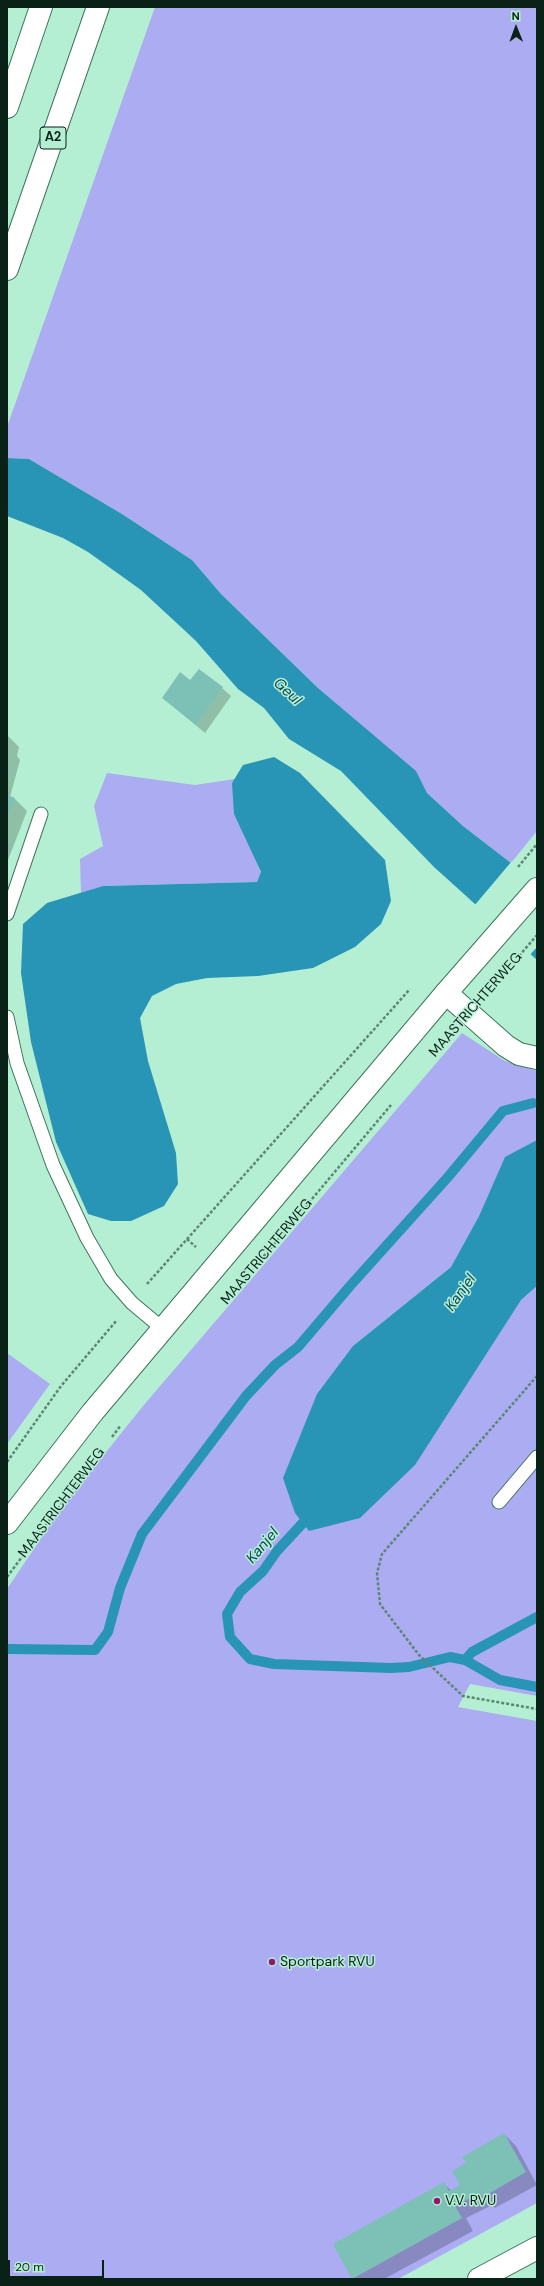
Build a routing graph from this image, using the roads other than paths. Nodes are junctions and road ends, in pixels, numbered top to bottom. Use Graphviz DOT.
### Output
graph roads {
  1 [pos="41,7"];
  2 [pos="98,7"];
  3 [pos="7,107"];
  4 [pos="7,269"];
  5 [pos="41,814"];
  6 [pos="537,889"];
  7 [pos="7,914"];
  8 [pos="446,993"];
  9 [pos="7,1017"];
  10 [pos="537,1058"];
  11 [pos="163,1329"];
  12 [pos="537,1457"];
  13 [pos="500,1502"];
  14 [pos="7,1523"];
  15 [pos="537,2248"];
  16 [pos="478,2279"];
  1 -- 3 [label="main road"];
  2 -- 4 [label="main road, A2"];
  5 -- 7 [label="lane"];
  6 -- 8 [label="main road"];
  8 -- 10 [label="main road"];
  8 -- 11 [label="main road"];
  9 -- 11 [label="lane"];
  11 -- 14 [label="main road"];
  12 -- 13 [label="lane"];
  15 -- 16 [label="main road"];
}
